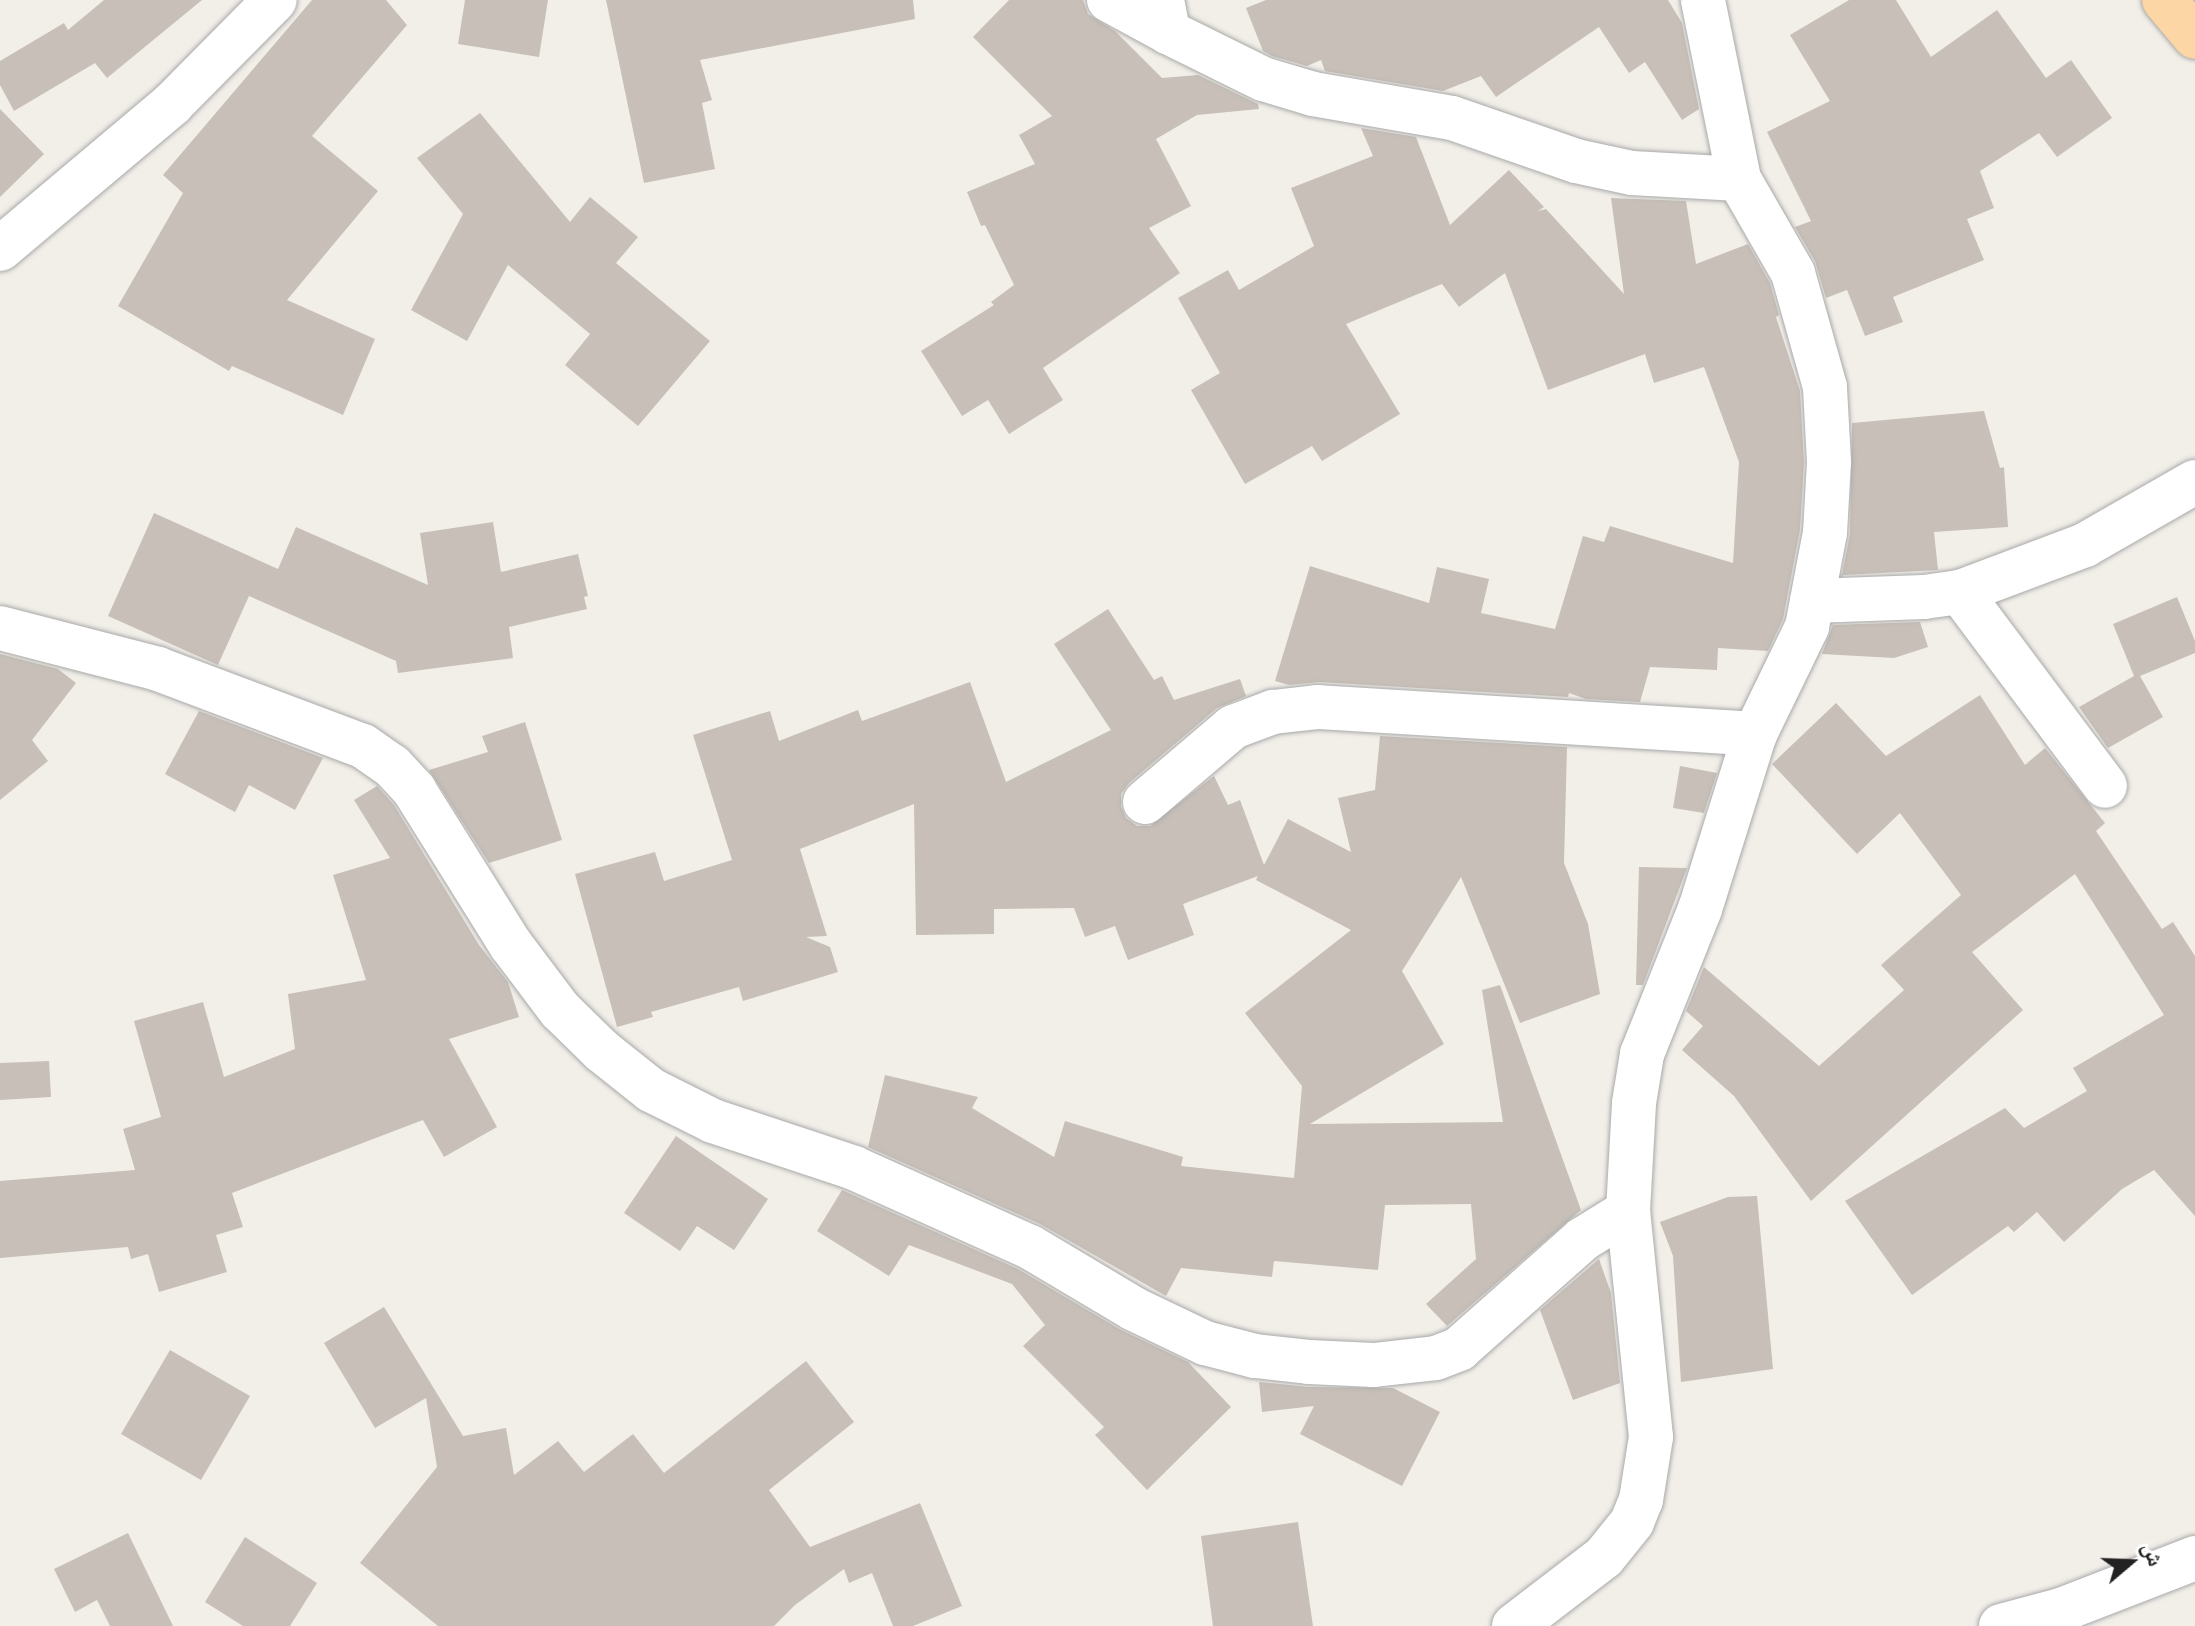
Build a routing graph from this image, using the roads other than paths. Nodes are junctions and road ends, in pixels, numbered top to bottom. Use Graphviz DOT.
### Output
graph roads {
  1 [pos="275,0"];
  2 [pos="1109,0"];
  3 [pos="1703,0"];
  4 [pos="2164,0"];
  5 [pos="1165,16"];
  6 [pos="2195,37"];
  7 [pos="1739,179"];
  8 [pos="0,249"];
  9 [pos="2195,482"];
  10 [pos="1960,592"];
  11 [pos="1812,601"];
  12 [pos="0,628"];
  13 [pos="1755,734"];
  14 [pos="2105,786"];
  15 [pos="1145,802"];
  16 [pos="1628,1211"];
  17 [pos="2195,1558"];
  18 [pos="1512,1623"];
  19 [pos="2001,1626"];
  1 -- 8 [label="street"];
  2 -- 5 [label="street"];
  3 -- 7 [label="street"];
  4 -- 6 [label="main road"];
  5 -- 7 [label="street"];
  7 -- 11 [label="street"];
  9 -- 10 [label="street"];
  10 -- 11 [label="street"];
  10 -- 14 [label="street"];
  11 -- 13 [label="street"];
  12 -- 16 [label="street"];
  13 -- 15 [label="street"];
  13 -- 16 [label="street"];
  16 -- 18 [label="street"];
  17 -- 19 [label="street"];
}
